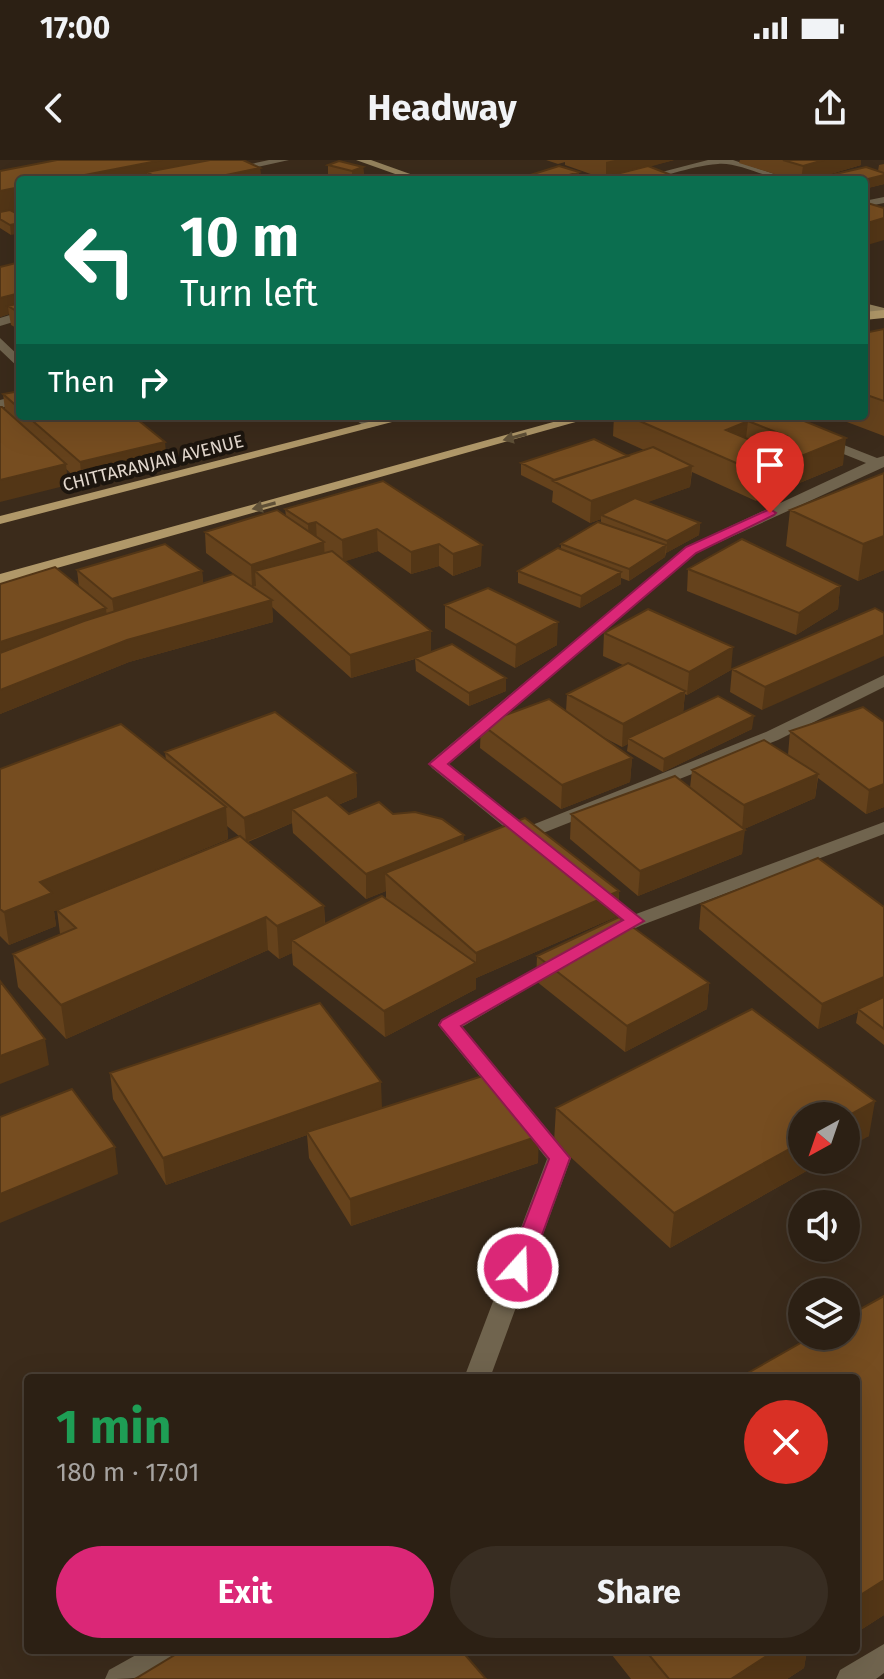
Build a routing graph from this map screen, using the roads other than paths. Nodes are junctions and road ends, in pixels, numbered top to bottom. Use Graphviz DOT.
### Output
graph roads {
  1 [pos="284,160"];
  2 [pos="361,160"];
  3 [pos="722,160"];
  4 [pos="204,176"];
  5 [pos="410,176"];
  6 [pos="653,176"];
  7 [pos="774,176"];
  8 [pos="0,342"];
  9 [pos="16,360"];
  10 [pos="364,420"];
  11 [pos="392,420"];
  12 [pos="576,420"];
  13 [pos="372,425"];
  14 [pos="804,434"];
  15 [pos="881,463"];
  16 [pos="0,520"];
  17 [pos="0,579"];
  18 [pos="884,680"];
  19 [pos="884,828"];
  20 [pos="525,834"];
  21 [pos="549,853"];
  22 [pos="806,857"];
  23 [pos="832,875"];
  24 [pos="478,1374"];
  25 [pos="165,1654"];
  26 [pos="884,1657"];
  27 [pos="120,1679"];
  28 [pos="851,1679"];
  1 -- 4 [label="street"];
  2 -- 5 [label="street"];
  3 -- 6 [label="street"];
  3 -- 7 [label="street"];
  8 -- 9 [label="street"];
  10 -- 13 [label="street"];
  11 -- 13 [label="main road, CHITTARANJAN AVENUE"];
  12 -- 17 [label="main road, one-way"];
  13 -- 16 [label="main road, CHITTARANJAN AVENUE"];
  14 -- 15 [label="street"];
  15 -- 20 [label="street"];
  18 -- 20 [label="street"];
  19 -- 22 [label="street"];
  20 -- 21 [label="street"];
  22 -- 23 [label="street"];
  22 -- 24 [label="street"];
  25 -- 27 [label="street"];
  26 -- 28 [label="street"];
}
